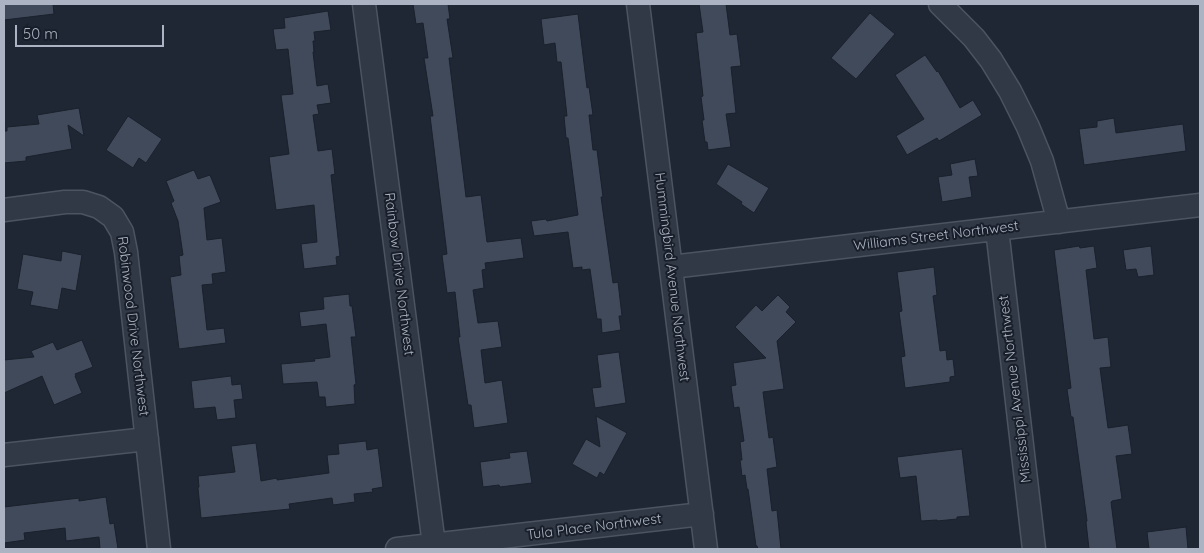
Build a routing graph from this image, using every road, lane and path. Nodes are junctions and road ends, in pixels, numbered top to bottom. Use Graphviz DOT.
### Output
graph roads {
  1 [pos="364,4"];
  2 [pos="638,4"];
  3 [pos="940,4"];
  4 [pos="1200,205"];
  5 [pos="4,210"];
  6 [pos="1060,222"];
  7 [pos="997,229"];
  8 [pos="671,267"];
  9 [pos="147,439"];
  10 [pos="4,455"];
  11 [pos="702,514"];
  12 [pos="434,545"];
  13 [pos="159,549"];
  14 [pos="397,549"];
  15 [pos="706,549"];
  16 [pos="1034,549"];
  1 -- 12 [label="street, Rainbow Drive Northwest"];
  2 -- 8 [label="street, Hummingbird Avenue Northwest"];
  3 -- 6 [label="street"];
  4 -- 6 [label="street, Williams Street Northwest"];
  5 -- 9 [label="street, Robinwood Drive Northwest"];
  6 -- 7 [label="street, Williams Street Northwest"];
  7 -- 8 [label="street, Williams Street Northwest"];
  7 -- 16 [label="street, Mississippi Avenue Northwest"];
  8 -- 11 [label="street, Hummingbird Avenue Northwest"];
  9 -- 10 [label="street"];
  9 -- 13 [label="street, Robinwood Drive Northwest"];
  11 -- 12 [label="street, Tula Place Northwest"];
  11 -- 15 [label="street, Hummingbird Avenue Northwest"];
  12 -- 14 [label="street, Tula Place Northwest"];
}
